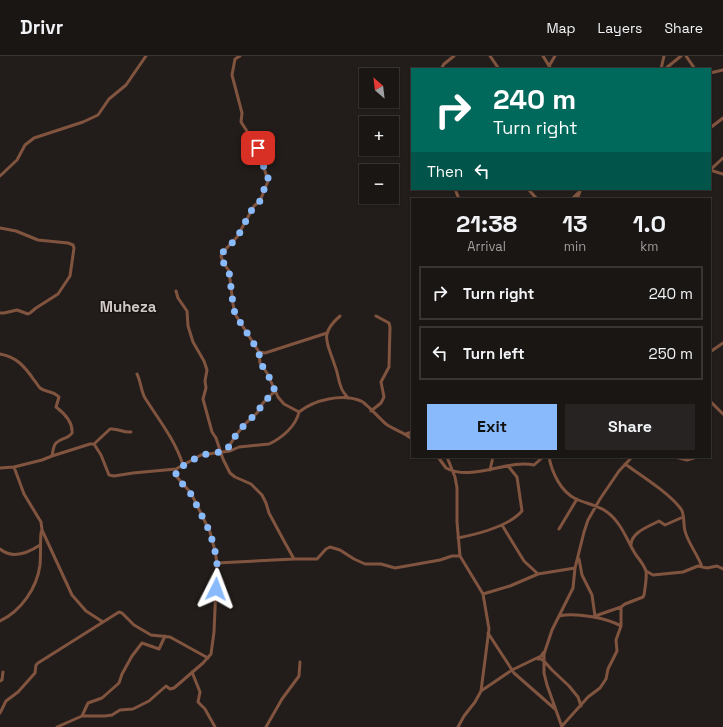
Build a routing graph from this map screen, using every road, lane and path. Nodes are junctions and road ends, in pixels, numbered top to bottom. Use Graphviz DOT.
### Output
graph roads {
  1 [pos="146,56"];
  2 [pos="240,56"];
  3 [pos="454,56"];
  4 [pos="490,56"];
  5 [pos="543,56"];
  6 [pos="555,56"];
  7 [pos="664,56"];
  8 [pos="681,56"];
  9 [pos="686,56"];
  10 [pos="442,68"];
  11 [pos="498,68"];
  12 [pos="550,68"];
  13 [pos="661,68"];
  14 [pos="666,68"];
  15 [pos="694,68"];
  16 [pos="723,70"];
  17 [pos="711,73"];
  18 [pos="723,118"];
  19 [pos="711,127"];
  20 [pos="723,158"];
  21 [pos="711,169"];
  22 [pos="711,170"];
  23 [pos="723,174"];
  24 [pos="0,176"];
  25 [pos="529,190"];
  26 [pos="581,190"];
  27 [pos="536,198"];
  28 [pos="573,198"];
  29 [pos="0,228"];
  30 [pos="176,291"];
  31 [pos="0,313"];
  32 [pos="340,316"];
  33 [pos="376,316"];
  34 [pos="327,333"];
  35 [pos="723,343"];
  36 [pos="711,351"];
  37 [pos="259,352"];
  38 [pos="0,354"];
  39 [pos="137,374"];
  40 [pos="275,391"];
  41 [pos="348,398"];
  42 [pos="711,402"];
  43 [pos="371,411"];
  44 [pos="298,412"];
  45 [pos="723,414"];
  46 [pos="132,432"];
  47 [pos="411,432"];
  48 [pos="406,434"];
  49 [pos="411,438"];
  50 [pos="94,444"];
  51 [pos="226,451"];
  52 [pos="220,452"];
  53 [pos="52,456"];
  54 [pos="439,458"];
  55 [pos="447,458"];
  56 [pos="493,458"];
  57 [pos="543,458"];
  58 [pos="549,458"];
  59 [pos="631,458"];
  60 [pos="679,458"];
  61 [pos="694,458"];
  62 [pos="625,464"];
  63 [pos="183,465"];
  64 [pos="508,466"];
  65 [pos="14,467"];
  66 [pos="0,468"];
  67 [pos="176,470"];
  68 [pos="490,470"];
  69 [pos="452,471"];
  70 [pos="576,499"];
  71 [pos="596,506"];
  72 [pos="683,517"];
  73 [pos="502,525"];
  74 [pos="558,529"];
  75 [pos="42,530"];
  76 [pos="458,538"];
  77 [pos="40,545"];
  78 [pos="631,545"];
  79 [pos="0,549"];
  80 [pos="460,556"];
  81 [pos="579,557"];
  82 [pos="294,559"];
  83 [pos="217,563"];
  84 [pos="702,567"];
  85 [pos="576,568"];
  86 [pos="723,569"];
  87 [pos="646,571"];
  88 [pos="538,574"];
  89 [pos="483,594"];
  90 [pos="622,607"];
  91 [pos="559,616"];
  92 [pos="595,617"];
  93 [pos="0,621"];
  94 [pos="102,622"];
  95 [pos="621,626"];
  96 [pos="488,633"];
  97 [pos="165,636"];
  98 [pos="546,649"];
  99 [pos="208,658"];
  100 [pos="536,659"];
  101 [pos="544,661"];
  102 [pos="300,662"];
  103 [pos="512,670"];
  104 [pos="2,672"];
  105 [pos="192,672"];
  106 [pos="0,681"];
  107 [pos="481,691"];
  108 [pos="0,704"];
  109 [pos="581,706"];
  110 [pos="2,709"];
  111 [pos="556,710"];
  112 [pos="0,713"];
  113 [pos="82,716"];
  114 [pos="57,727"];
  115 [pos="215,727"];
  116 [pos="266,727"];
  117 [pos="458,727"];
  118 [pos="562,727"];
  1 -- 24 [label="street"];
  2 -- 37 [label="street"];
  3 -- 10 [label="street"];
  4 -- 11 [label="street"];
  5 -- 12 [label="street"];
  6 -- 12 [label="street"];
  7 -- 13 [label="street"];
  8 -- 14 [label="street"];
  9 -- 15 [label="street"];
  16 -- 17 [label="street"];
  18 -- 19 [label="street"];
  20 -- 21 [label="street"];
  22 -- 23 [label="street"];
  25 -- 27 [label="street"];
  26 -- 28 [label="street"];
  29 -- 31 [label="street"];
  30 -- 52 [label="street"];
  32 -- 34 [label="street"];
  33 -- 43 [label="street"];
  34 -- 37 [label="street"];
  34 -- 41 [label="street"];
  35 -- 36 [label="street"];
  37 -- 40 [label="street"];
  38 -- 53 [label="street"];
  39 -- 63 [label="street"];
  40 -- 44 [label="street"];
  40 -- 51 [label="street"];
  41 -- 43 [label="street"];
  41 -- 44 [label="street"];
  42 -- 45 [label="street"];
  43 -- 48 [label="street"];
  44 -- 51 [label="street"];
  46 -- 50 [label="street"];
  47 -- 48 [label="street"];
  48 -- 49 [label="street"];
  50 -- 53 [label="street"];
  50 -- 67 [label="street"];
  51 -- 52 [label="street"];
  52 -- 63 [label="street"];
  52 -- 82 [label="street"];
  53 -- 65 [label="street"];
  54 -- 69 [label="street"];
  55 -- 69 [label="street"];
  56 -- 68 [label="street"];
  57 -- 64 [label="street"];
  58 -- 70 [label="street"];
  59 -- 62 [label="street"];
  60 -- 61 [label="street"];
  62 -- 71 [label="street"];
  62 -- 72 [label="street"];
  63 -- 67 [label="street"];
  64 -- 68 [label="street"];
  64 -- 73 [label="street"];
  65 -- 66 [label="street"];
  65 -- 75 [label="street"];
  67 -- 83 [label="street"];
  68 -- 69 [label="street"];
  69 -- 76 [label="street"];
  70 -- 71 [label="street"];
  70 -- 74 [label="street"];
  71 -- 78 [label="street"];
  71 -- 81 [label="street"];
  72 -- 78 [label="street"];
  72 -- 84 [label="street"];
  73 -- 76 [label="street"];
  73 -- 88 [label="street"];
  75 -- 77 [label="street"];
  75 -- 94 [label="street"];
  76 -- 80 [label="street"];
  77 -- 79 [label="street"];
  77 -- 93 [label="street"];
  78 -- 87 [label="street"];
  80 -- 82 [label="street"];
  80 -- 89 [label="street"];
  81 -- 85 [label="street"];
  81 -- 92 [label="street"];
  82 -- 83 [label="street"];
  83 -- 99 [label="street"];
  84 -- 86 [label="street"];
  84 -- 87 [label="street"];
  85 -- 88 [label="street"];
  85 -- 91 [label="street"];
  87 -- 90 [label="street"];
  88 -- 89 [label="street"];
  89 -- 96 [label="street"];
  90 -- 92 [label="street"];
  90 -- 95 [label="street"];
  91 -- 92 [label="street"];
  91 -- 98 [label="street"];
  92 -- 95 [label="street"];
  94 -- 97 [label="street"];
  94 -- 110 [label="street"];
  95 -- 109 [label="street"];
  96 -- 103 [label="street"];
  96 -- 107 [label="street"];
  97 -- 99 [label="street"];
  97 -- 113 [label="street"];
  98 -- 100 [label="street"];
  98 -- 101 [label="street"];
  99 -- 105 [label="street"];
  100 -- 101 [label="street"];
  100 -- 103 [label="street"];
  101 -- 109 [label="street"];
  101 -- 111 [label="street"];
  102 -- 116 [label="street"];
  103 -- 107 [label="street"];
  103 -- 111 [label="street"];
  104 -- 106 [label="street"];
  105 -- 113 [label="street"];
  105 -- 115 [label="street"];
  107 -- 117 [label="street"];
  108 -- 110 [label="street"];
  109 -- 118 [label="street"];
  110 -- 112 [label="street"];
  111 -- 118 [label="street"];
  113 -- 114 [label="street"];
}
